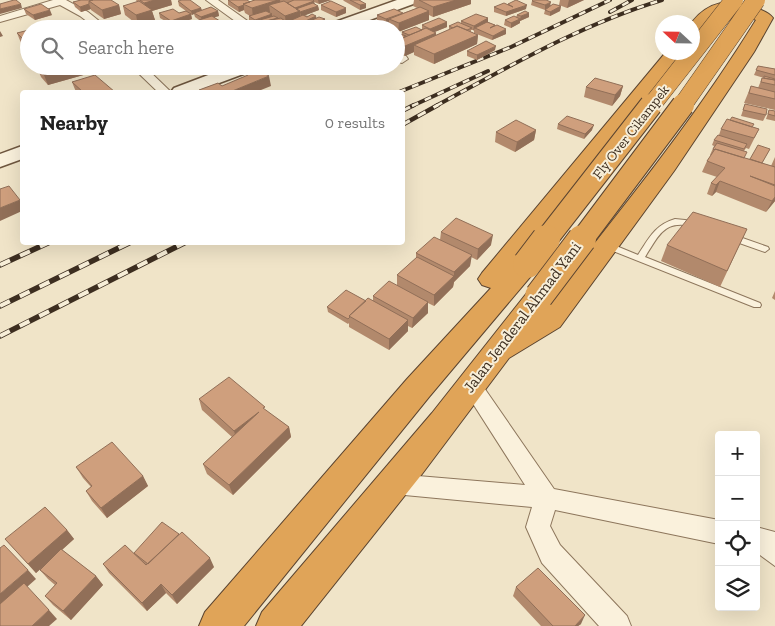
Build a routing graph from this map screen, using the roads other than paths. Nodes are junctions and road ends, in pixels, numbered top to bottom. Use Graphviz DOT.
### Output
graph roads {
  1 [pos="211,0"];
  2 [pos="411,0"];
  3 [pos="734,0"];
  4 [pos="59,1"];
  5 [pos="764,8"];
  6 [pos="0,19"];
  7 [pos="92,20"];
  8 [pos="241,20"];
  9 [pos="355,20"];
  10 [pos="700,24"];
  11 [pos="669,60"];
  12 [pos="147,75"];
  13 [pos="224,75"];
  14 [pos="163,90"];
  15 [pos="185,90"];
  16 [pos="20,153"];
  17 [pos="0,161"];
  18 [pos="706,228"];
  19 [pos="723,234"];
  20 [pos="606,245"];
  21 [pos="765,249"];
  22 [pos="640,259"];
  23 [pos="527,264"];
  24 [pos="757,305"];
  25 [pos="500,350"];
  26 [pos="471,385"];
  27 [pos="418,388"];
  28 [pos="394,484"];
  29 [pos="547,498"];
  30 [pos="715,531"];
  31 [pos="760,540"];
  32 [pos="775,544"];
  33 [pos="760,547"];
  34 [pos="775,560"];
  35 [pos="219,626"];
  36 [pos="276,626"];
  37 [pos="617,626"];
  1 -- 8 [label="street"];
  2 -- 9 [label="street"];
  3 -- 23 [label="highway, Fly Over Cikampek, bridge"];
  4 -- 6 [label="street"];
  4 -- 7 [label="street"];
  5 -- 10 [label="highway"];
  5 -- 20 [label="highway"];
  5 -- 25 [label="highway, Jalan Jenderal Ahmad Yani, bridge"];
  11 -- 27 [label="highway"];
  12 -- 14 [label="street"];
  13 -- 15 [label="street"];
  16 -- 17 [label="street"];
  18 -- 22 [label="lane"];
  19 -- 21 [label="lane"];
  20 -- 22 [label="lane"];
  20 -- 25 [label="highway"];
  22 -- 24 [label="lane"];
  23 -- 27 [label="highway, Jalan Jenderal Ahmad Yani"];
  25 -- 26 [label="highway, Jalan Jenderal Ahmad Yani"];
  26 -- 28 [label="highway, Jalan Jenderal Ahmad Yani"];
  26 -- 29 [label="street"];
  27 -- 35 [label="highway, Jalan Jenderal Ahmad Yani"];
  28 -- 29 [label="street"];
  28 -- 36 [label="highway, Jalan Jenderal Ahmad Yani"];
  29 -- 30 [label="street"];
  29 -- 37 [label="street"];
  31 -- 32 [label="street"];
  33 -- 34 [label="lane"];
}
